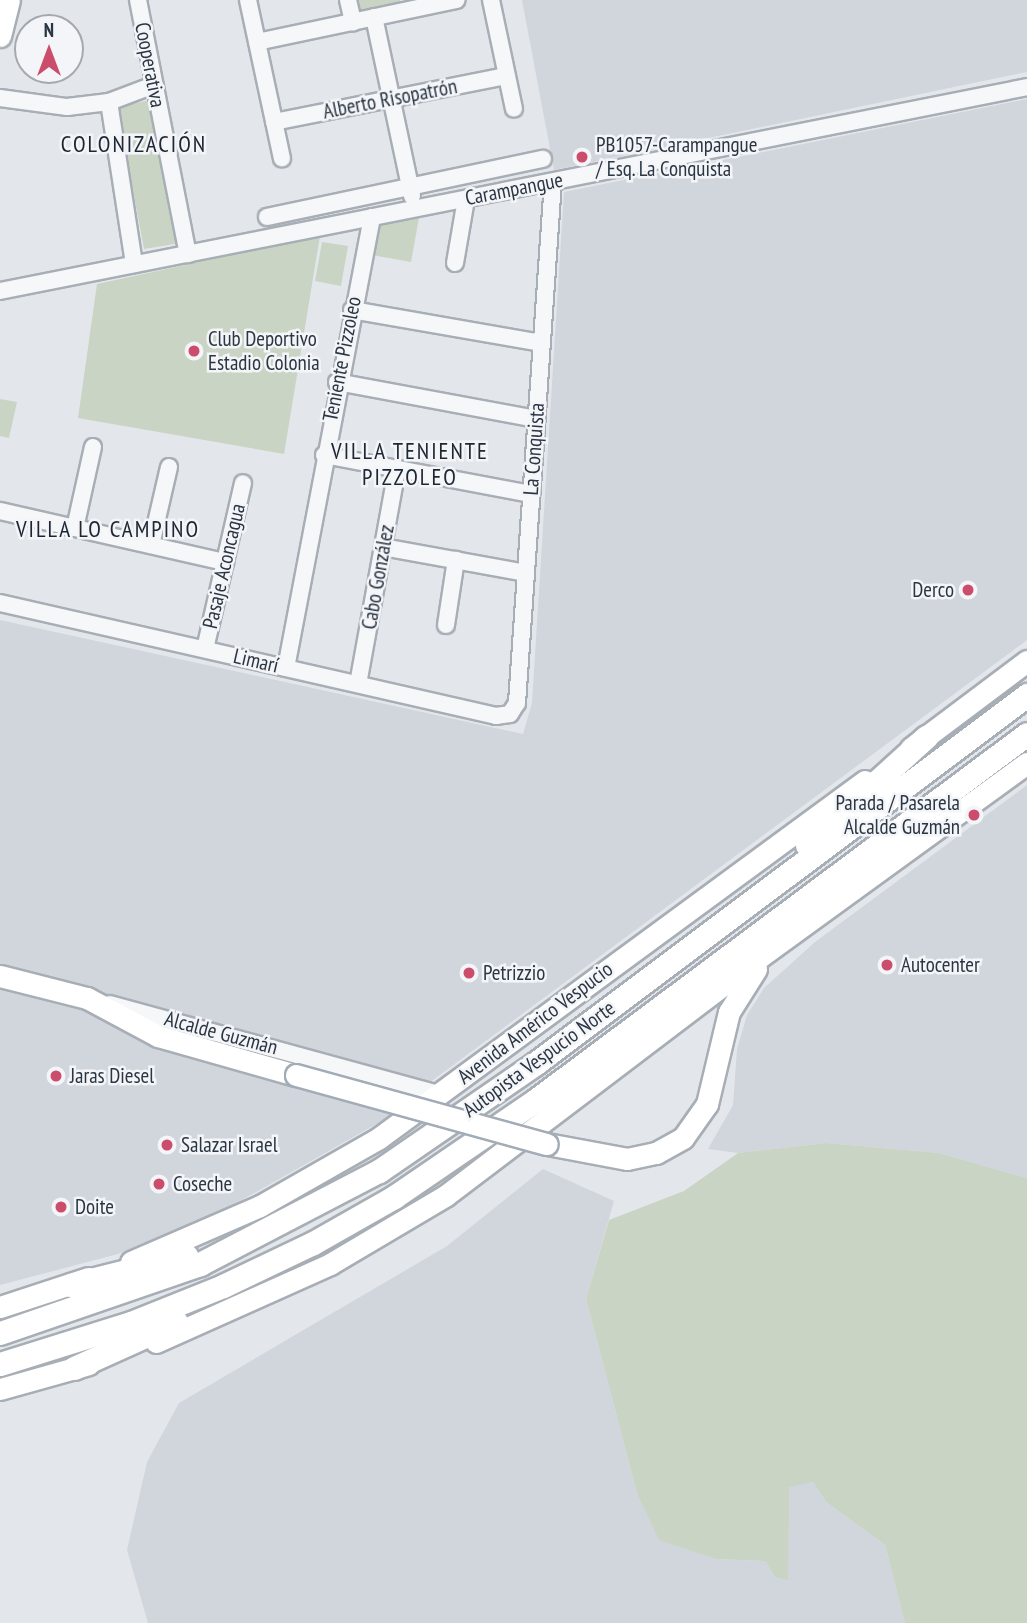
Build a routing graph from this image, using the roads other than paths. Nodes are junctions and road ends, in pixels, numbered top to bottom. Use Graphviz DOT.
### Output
graph roads {
  1 [pos="9,0"];
  2 [pos="138,0"];
  3 [pos="248,0"];
  4 [pos="348,0"];
  5 [pos="457,0"];
  6 [pos="491,0"];
  7 [pos="374,17"];
  8 [pos="353,22"];
  9 [pos="0,36"];
  10 [pos="257,42"];
  11 [pos="507,76"];
  12 [pos="154,85"];
  13 [pos="1027,86"];
  14 [pos="0,98"];
  15 [pos="392,99"];
  16 [pos="109,102"];
  17 [pos="514,109"];
  18 [pos="274,122"];
  19 [pos="282,158"];
  20 [pos="543,159"];
  21 [pos="553,182"];
  22 [pos="410,187"];
  23 [pos="466,199"];
  24 [pos="415,209"];
  25 [pos="267,217"];
  26 [pos="372,217"];
  27 [pos="188,254"];
  28 [pos="455,263"];
  29 [pos="134,264"];
  30 [pos="0,291"];
  31 [pos="352,310"];
  32 [pos="542,343"];
  33 [pos="337,382"];
  34 [pos="536,419"];
  35 [pos="93,447"];
  36 [pos="324,455"];
  37 [pos="169,467"];
  38 [pos="397,469"];
  39 [pos="243,484"];
  40 [pos="531,494"];
  41 [pos="0,511"];
  42 [pos="75,528"];
  43 [pos="151,545"];
  44 [pos="383,547"];
  45 [pos="456,560"];
  46 [pos="225,562"];
  47 [pos="526,573"];
  48 [pos="0,603"];
  49 [pos="446,625"];
  50 [pos="205,649"];
  51 [pos="1027,661"];
  52 [pos="286,668"];
  53 [pos="358,684"];
  54 [pos="1027,695"];
  55 [pos="510,714"];
  56 [pos="1027,734"];
  57 [pos="926,737"];
  58 [pos="1027,763"];
  59 [pos="753,901"];
  60 [pos="768,951"];
  61 [pos="0,976"];
  62 [pos="87,998"];
  63 [pos="440,1094"];
  64 [pos="292,1220"];
  65 [pos="313,1243"];
  66 [pos="71,1285"];
  67 [pos="0,1307"];
  68 [pos="0,1333"];
  69 [pos="0,1364"];
  70 [pos="74,1368"];
  71 [pos="0,1389"];
  1 -- 9 [label="main road"];
  2 -- 12 [label="street, Cooperativa"];
  3 -- 10 [label="street"];
  4 -- 8 [label="street"];
  5 -- 7 [label="street"];
  6 -- 11 [label="street"];
  7 -- 8 [label="street"];
  7 -- 15 [label="street"];
  8 -- 10 [label="street"];
  10 -- 18 [label="street"];
  11 -- 15 [label="street, Alberto Risopatrón"];
  11 -- 17 [label="street"];
  12 -- 16 [label="street"];
  12 -- 27 [label="street, Cooperativa"];
  13 -- 21 [label="street, Carampangue"];
  14 -- 16 [label="street"];
  15 -- 18 [label="street, Alberto Risopatrón"];
  15 -- 22 [label="street"];
  16 -- 29 [label="street"];
  18 -- 19 [label="street"];
  20 -- 22 [label="street, Carampangue"];
  21 -- 23 [label="street, Carampangue"];
  21 -- 32 [label="street, La Conquista"];
  22 -- 24 [label="street"];
  22 -- 25 [label="street, Carampangue"];
  23 -- 24 [label="street, Carampangue"];
  23 -- 28 [label="street"];
  24 -- 26 [label="street, Carampangue"];
  26 -- 27 [label="street, Carampangue"];
  26 -- 31 [label="street, Teniente Pizzoleo"];
  27 -- 29 [label="street, Carampangue"];
  29 -- 30 [label="street, Carampangue"];
  31 -- 32 [label="street"];
  31 -- 33 [label="street, Teniente Pizzoleo"];
  32 -- 34 [label="street, La Conquista"];
  33 -- 34 [label="street"];
  33 -- 36 [label="street, Teniente Pizzoleo"];
  34 -- 40 [label="street, La Conquista"];
  35 -- 42 [label="street"];
  36 -- 38 [label="street"];
  36 -- 52 [label="street, Teniente Pizzoleo"];
  37 -- 43 [label="street"];
  38 -- 40 [label="street"];
  38 -- 44 [label="street, Cabo González"];
  39 -- 46 [label="street, Pasaje Aconcagua"];
  40 -- 47 [label="street, La Conquista"];
  41 -- 42 [label="street"];
  42 -- 43 [label="street"];
  43 -- 46 [label="street"];
  44 -- 45 [label="street"];
  44 -- 53 [label="street, Cabo González"];
  45 -- 47 [label="street"];
  45 -- 49 [label="street"];
  46 -- 50 [label="street, Pasaje Aconcagua"];
  47 -- 55 [label="street, La Conquista"];
  48 -- 50 [label="street, Limarí"];
  50 -- 52 [label="street, Limarí"];
  51 -- 57 [label="main road, Avenida Américo Vespucio"];
  52 -- 53 [label="street, Limarí"];
  53 -- 55 [label="street, Limarí"];
  54 -- 59 [label="highway, Autopista Vespucio Norte"];
  56 -- 65 [label="highway, Autopista Vespucio Norte"];
  57 -- 59 [label="highway"];
  57 -- 63 [label="main road, Avenida Américo Vespucio"];
  58 -- 60 [label="main road"];
  59 -- 64 [label="highway, Autopista Vespucio Norte"];
  60 -- 62 [label="main road, bridge"];
  60 -- 70 [label="main road"];
  61 -- 62 [label="main road, Alcalde Guzmán"];
  62 -- 63 [label="street, Alcalde Guzmán"];
  63 -- 66 [label="main road, Avenida Américo Vespucio"];
  64 -- 66 [label="highway"];
  64 -- 68 [label="highway, Autopista Vespucio Norte"];
  65 -- 69 [label="highway, Autopista Vespucio Norte"];
  65 -- 70 [label="highway"];
  66 -- 67 [label="main road, Avenida Américo Vespucio"];
  70 -- 71 [label="main road"];
}
